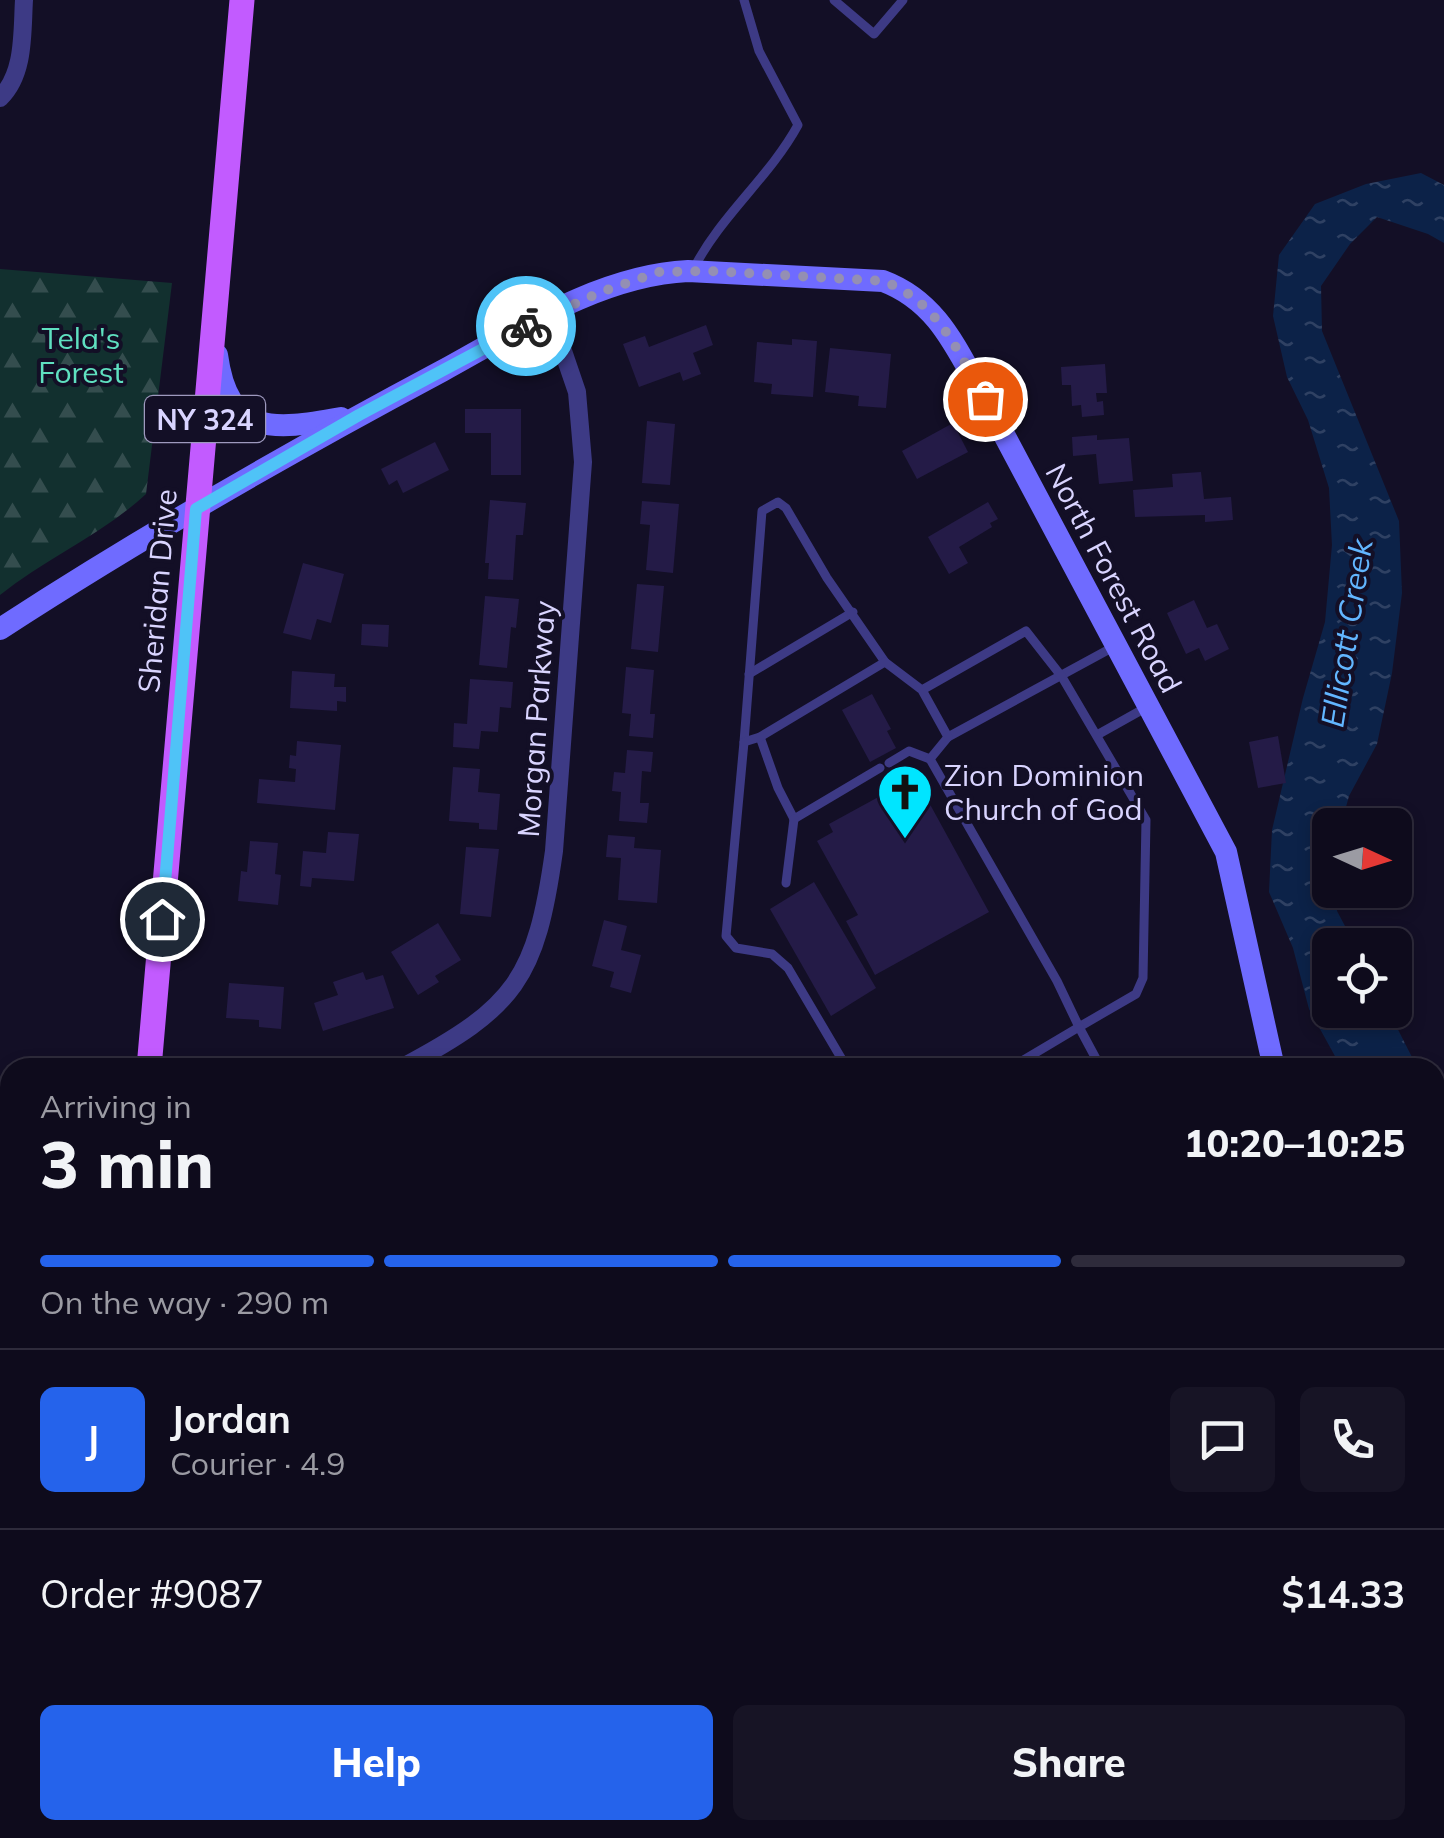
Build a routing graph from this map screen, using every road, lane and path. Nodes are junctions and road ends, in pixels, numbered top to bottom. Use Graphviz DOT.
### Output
graph roads {
  1 [pos="24,0"];
  2 [pos="242,0"];
  3 [pos="744,0"];
  4 [pos="903,0"];
  5 [pos="838,1"];
  6 [pos="0,98"];
  7 [pos="692,271"];
  8 [pos="550,313"];
  9 [pos="214,328"];
  10 [pos="359,415"];
  11 [pos="196,509"];
  12 [pos="853,612"];
  13 [pos="0,628"];
  14 [pos="1117,645"];
  15 [pos="885,662"];
  16 [pos="749,674"];
  17 [pos="1062,677"];
  18 [pos="922,690"];
  19 [pos="1149,706"];
  20 [pos="1098,735"];
  21 [pos="760,736"];
  22 [pos="948,737"];
  23 [pos="744,742"];
  24 [pos="930,759"];
  25 [pos="794,820"];
  26 [pos="786,883"];
  27 [pos="1080,1027"];
  28 [pos="150,1058"];
  29 [pos="418,1058"];
  30 [pos="840,1058"];
  31 [pos="1027,1058"];
  32 [pos="1095,1058"];
  33 [pos="1272,1058"];
  1 -- 6 [label="street"];
  2 -- 9 [label="main road, Sheridan Drive / NY 324"];
  3 -- 7 [label="lane"];
  4 -- 5 [label="lane"];
  7 -- 8 [label="street, North Forest Road"];
  7 -- 14 [label="street, North Forest Road"];
  8 -- 10 [label="street, North Forest Road"];
  8 -- 29 [label="street, Morgan Parkway"];
  9 -- 10 [label="street"];
  9 -- 11 [label="main road, Sheridan Drive / NY 324"];
  10 -- 11 [label="street, North Forest Road"];
  11 -- 13 [label="street, North Forest Road"];
  11 -- 28 [label="main road, Sheridan Drive / NY 324"];
  12 -- 15 [label="lane"];
  12 -- 16 [label="lane"];
  12 -- 16 [label="lane"];
  14 -- 17 [label="lane"];
  14 -- 19 [label="street, North Forest Road"];
  15 -- 18 [label="lane"];
  15 -- 21 [label="lane"];
  16 -- 23 [label="lane"];
  17 -- 18 [label="lane"];
  17 -- 20 [label="lane"];
  17 -- 22 [label="lane"];
  18 -- 22 [label="lane"];
  19 -- 20 [label="lane"];
  19 -- 33 [label="street, North Forest Road"];
  20 -- 27 [label="lane"];
  21 -- 23 [label="lane"];
  21 -- 25 [label="lane"];
  22 -- 24 [label="lane"];
  23 -- 30 [label="lane"];
  24 -- 25 [label="lane"];
  24 -- 27 [label="lane"];
  25 -- 26 [label="lane"];
  27 -- 31 [label="lane"];
  27 -- 32 [label="lane"];
}
